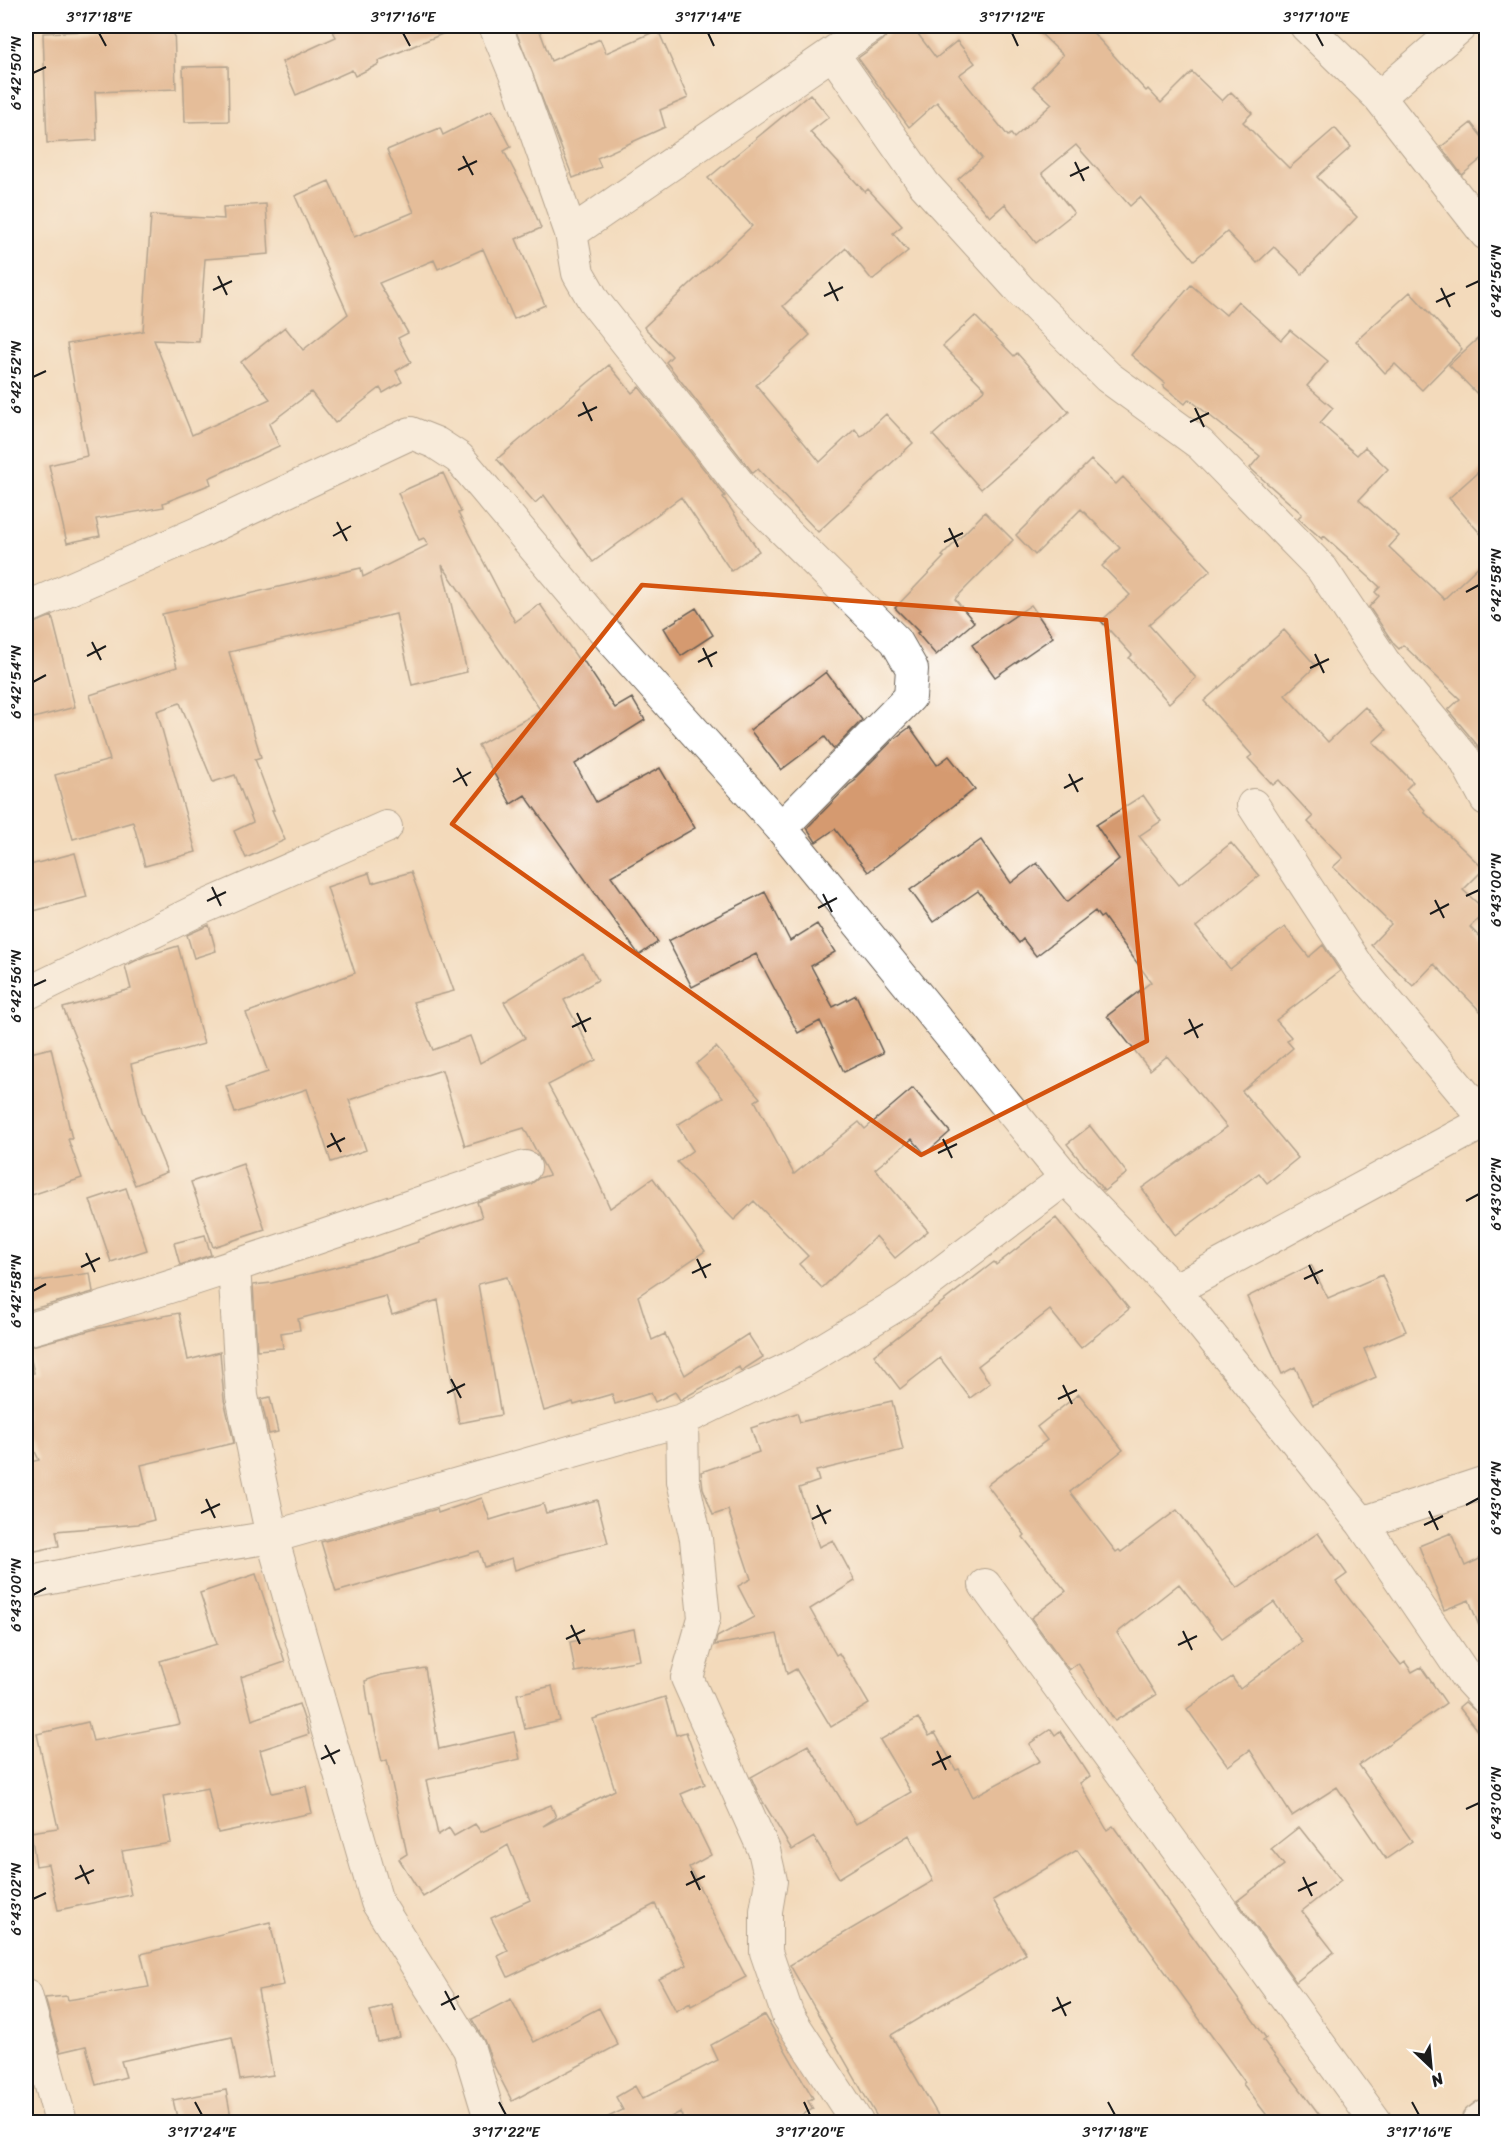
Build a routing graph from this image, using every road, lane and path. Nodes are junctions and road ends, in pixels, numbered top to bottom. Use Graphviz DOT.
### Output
graph roads {
  1 [pos="495,26"];
  2 [pos="872,26"];
  3 [pos="1306,26"];
  4 [pos="1461,26"];
  5 [pos="833,54"];
  6 [pos="1379,97"];
  7 [pos="571,233"];
  8 [pos="1486,234"];
  9 [pos="26,608"];
  10 [pos="1486,799"];
  11 [pos="1253,805"];
  12 [pos="386,827"];
  13 [pos="781,828"];
  14 [pos="26,994"];
  15 [pos="1486,1120"];
  16 [pos="525,1167"];
  17 [pos="1066,1178"];
  18 [pos="234,1265"];
  19 [pos="1174,1290"];
  20 [pos="26,1330"];
  21 [pos="682,1420"];
  22 [pos="1486,1482"];
  23 [pos="1362,1523"];
  24 [pos="272,1537"];
  25 [pos="26,1583"];
  26 [pos="985,1585"];
  27 [pos="1486,1698"];
  28 [pos="26,1995"];
  29 [pos="1486,2116"];
  30 [pos="61,2122"];
  31 [pos="491,2122"];
  32 [pos="857,2122"];
  33 [pos="1376,2122"];
  34 [pos="1478,2122"];
  1 -- 7 [label="street"];
  2 -- 5 [label="street"];
  3 -- 6 [label="street"];
  4 -- 6 [label="street"];
  5 -- 7 [label="street"];
  5 -- 10 [label="street"];
  6 -- 8 [label="street"];
  7 -- 13 [label="street"];
  9 -- 13 [label="street"];
  11 -- 15 [label="street"];
  12 -- 14 [label="street"];
  13 -- 17 [label="street"];
  15 -- 19 [label="street"];
  16 -- 18 [label="street"];
  17 -- 19 [label="street"];
  17 -- 21 [label="street"];
  18 -- 20 [label="street"];
  18 -- 24 [label="street"];
  19 -- 23 [label="street"];
  21 -- 24 [label="street"];
  21 -- 32 [label="street"];
  22 -- 23 [label="street"];
  23 -- 27 [label="street"];
  24 -- 25 [label="street"];
  24 -- 31 [label="street"];
  26 -- 33 [label="street"];
  28 -- 30 [label="street"];
  29 -- 34 [label="street"];
}
